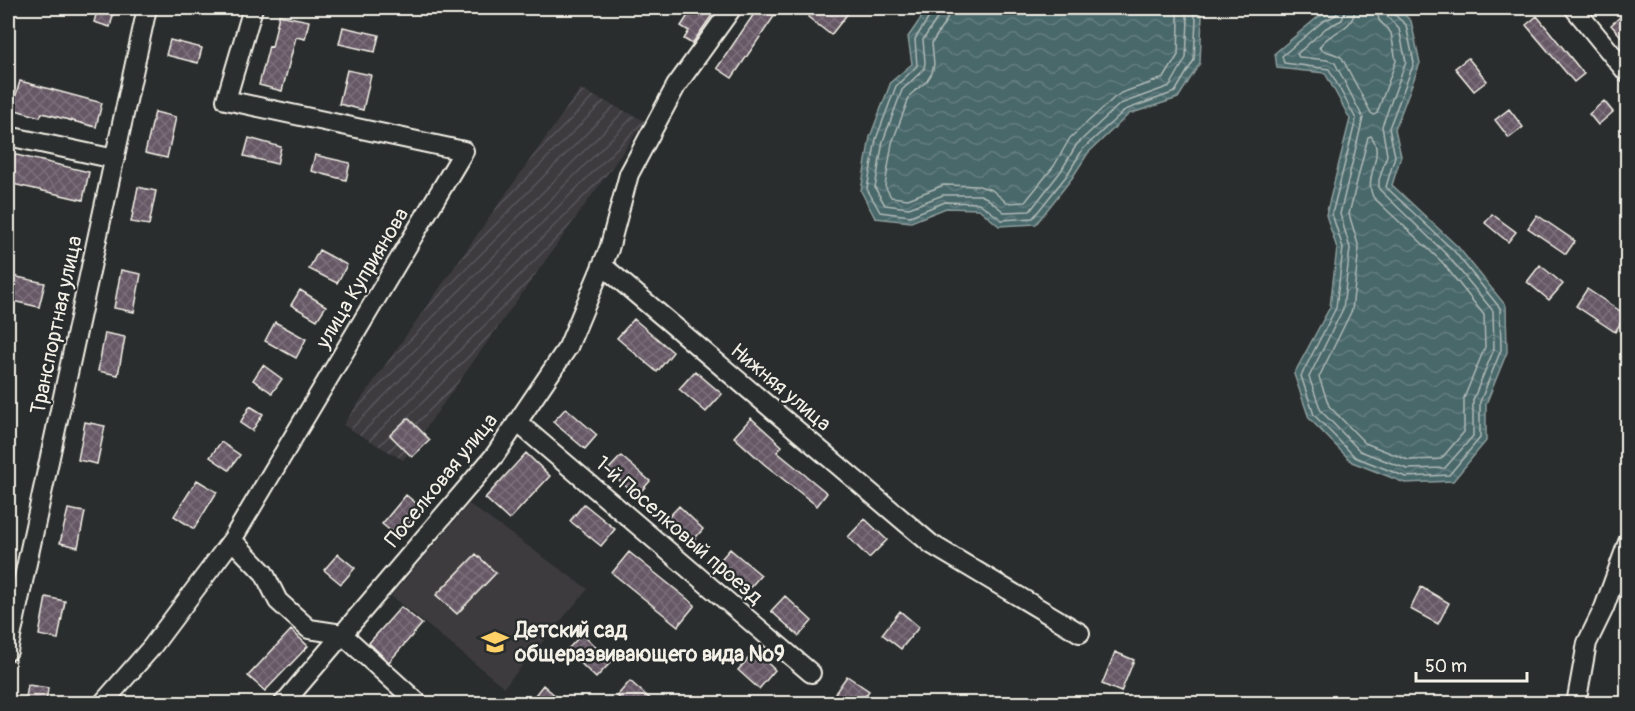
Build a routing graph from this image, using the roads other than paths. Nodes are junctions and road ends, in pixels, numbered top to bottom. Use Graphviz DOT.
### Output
graph roads {
  1 [pos="147,8"];
  2 [pos="253,8"];
  3 [pos="732,8"];
  4 [pos="1575,8"];
  5 [pos="1628,74"];
  6 [pos="8,136"];
  7 [pos="115,159"];
  8 [pos="602,265"];
  9 [pos="517,422"];
  10 [pos="232,540"];
  11 [pos="1628,542"];
  12 [pos="1080,633"];
  13 [pos="342,634"];
  14 [pos="8,651"];
  15 [pos="811,673"];
  16 [pos="102,704"];
  17 [pos="283,704"];
  18 [pos="419,704"];
  19 [pos="1576,704"];
  1 -- 7 [label="street, Транспортная улица"];
  2 -- 10 [label="street, улица Куприянова"];
  3 -- 8 [label="street, Поселковая улица"];
  4 -- 5 [label="street"];
  6 -- 7 [label="street"];
  7 -- 14 [label="street, Транспортная улица"];
  8 -- 9 [label="street, Поселковая улица"];
  8 -- 12 [label="street, Нижняя улица"];
  9 -- 13 [label="street, Поселковая улица"];
  9 -- 15 [label="street, 1-й Поселковый проезд"];
  10 -- 13 [label="street"];
  10 -- 16 [label="street, улица Куприянова"];
  11 -- 19 [label="street"];
  13 -- 17 [label="street, Поселковая улица"];
  13 -- 18 [label="street"];
}
